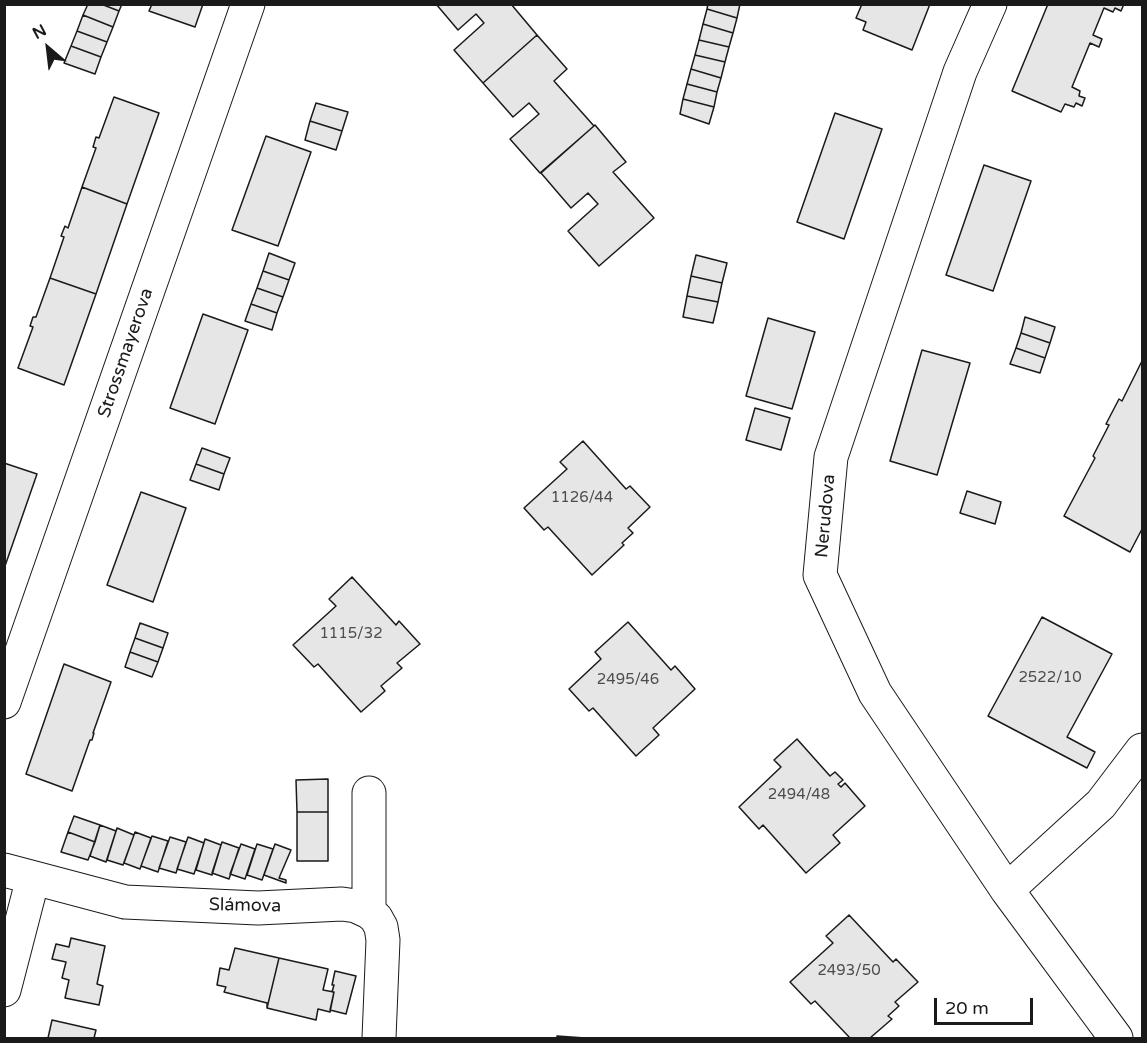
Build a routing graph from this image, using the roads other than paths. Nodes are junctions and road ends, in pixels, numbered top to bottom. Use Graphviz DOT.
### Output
graph roads {
  1 [pos="248,4"];
  2 [pos="990,4"];
  3 [pos="4,702"];
  4 [pos="1143,750"];
  5 [pos="369,793"];
  6 [pos="19,874"];
  7 [pos="1007,890"];
  8 [pos="369,912"];
  9 [pos="4,990"];
  10 [pos="379,1038"];
  11 [pos="1116,1038"];
  1 -- 3 [label="street, Strossmayerova"];
  2 -- 7 [label="street, Nerudova"];
  4 -- 7 [label="street"];
  5 -- 8 [label="street"];
  6 -- 8 [label="street, Slámova"];
  6 -- 9 [label="street"];
  7 -- 11 [label="street, Nerudova"];
  8 -- 10 [label="street"];
}
